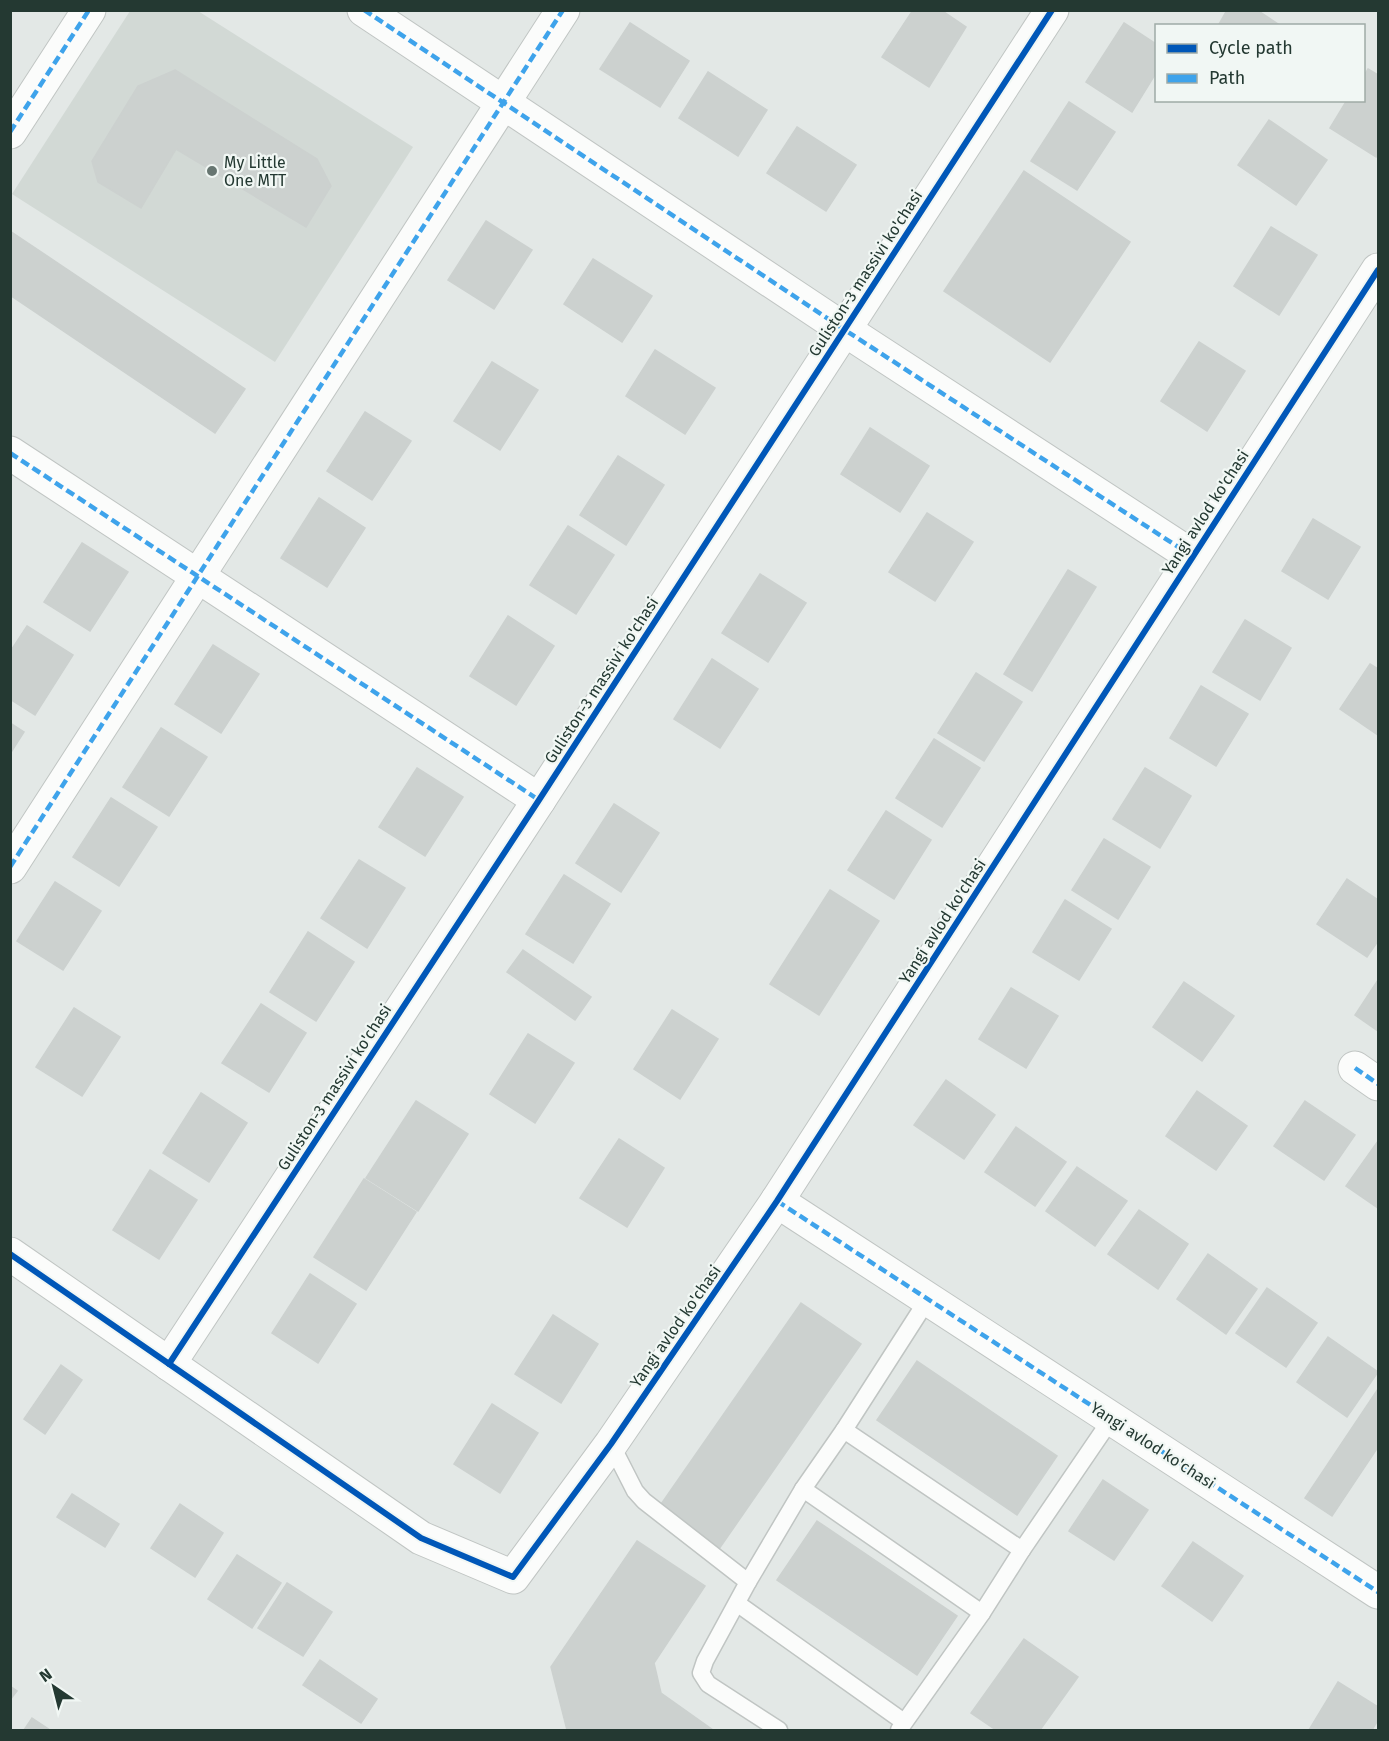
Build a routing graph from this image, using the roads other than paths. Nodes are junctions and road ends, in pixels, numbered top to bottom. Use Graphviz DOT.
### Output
graph roads {
  1 [pos="89,10"];
  2 [pos="364,10"];
  3 [pos="563,10"];
  4 [pos="1052,10"];
  5 [pos="503,102"];
  6 [pos="10,132"];
  7 [pos="1378,270"];
  8 [pos="845,330"];
  9 [pos="10,453"];
  10 [pos="1192,556"];
  11 [pos="200,575"];
  12 [pos="539,800"];
  13 [pos="10,867"];
  14 [pos="777,1201"];
  15 [pos="10,1254"];
  16 [pos="928,1299"];
  17 [pos="170,1364"];
  18 [pos="1112,1418"];
  19 [pos="844,1430"];
  20 [pos="611,1444"];
  21 [pos="803,1489"];
  22 [pos="1022,1550"];
  23 [pos="748,1582"];
  24 [pos="1378,1592"];
  25 [pos="738,1604"];
  26 [pos="982,1613"];
  27 [pos="901,1726"];
  28 [pos="779,1731"];
  1 -- 6 [label="street"];
  2 -- 5 [label="street, Guliston-3 massivi ko'chasi"];
  3 -- 5 [label="street"];
  4 -- 8 [label="street, Guliston-3 massivi ko'chasi"];
  5 -- 8 [label="street, Guliston-3 massivi ko'chasi"];
  5 -- 11 [label="street"];
  7 -- 10 [label="street, Yangi avlod ko'chasi"];
  8 -- 10 [label="street, Guliston-3 massivi ko'chasi"];
  8 -- 12 [label="street, Guliston-3 massivi ko'chasi"];
  9 -- 11 [label="street"];
  10 -- 14 [label="street, Yangi avlod ko'chasi"];
  11 -- 12 [label="street"];
  11 -- 13 [label="street"];
  12 -- 17 [label="street, Guliston-3 massivi ko'chasi"];
  14 -- 16 [label="street, Yangi avlod ko'chasi"];
  14 -- 20 [label="street, Yangi avlod ko'chasi"];
  15 -- 17 [label="street"];
  16 -- 18 [label="street, Yangi avlod ko'chasi"];
  16 -- 19 [label="lane"];
  17 -- 20 [label="street, Yangi avlod ko'chasi"];
  18 -- 22 [label="lane"];
  18 -- 24 [label="street, Yangi avlod ko'chasi"];
  19 -- 21 [label="lane"];
  19 -- 22 [label="lane"];
  20 -- 23 [label="lane"];
  21 -- 23 [label="lane"];
  21 -- 26 [label="lane"];
  22 -- 26 [label="lane"];
  23 -- 25 [label="lane"];
  25 -- 27 [label="lane"];
  25 -- 28 [label="lane"];
  26 -- 27 [label="lane"];
}
